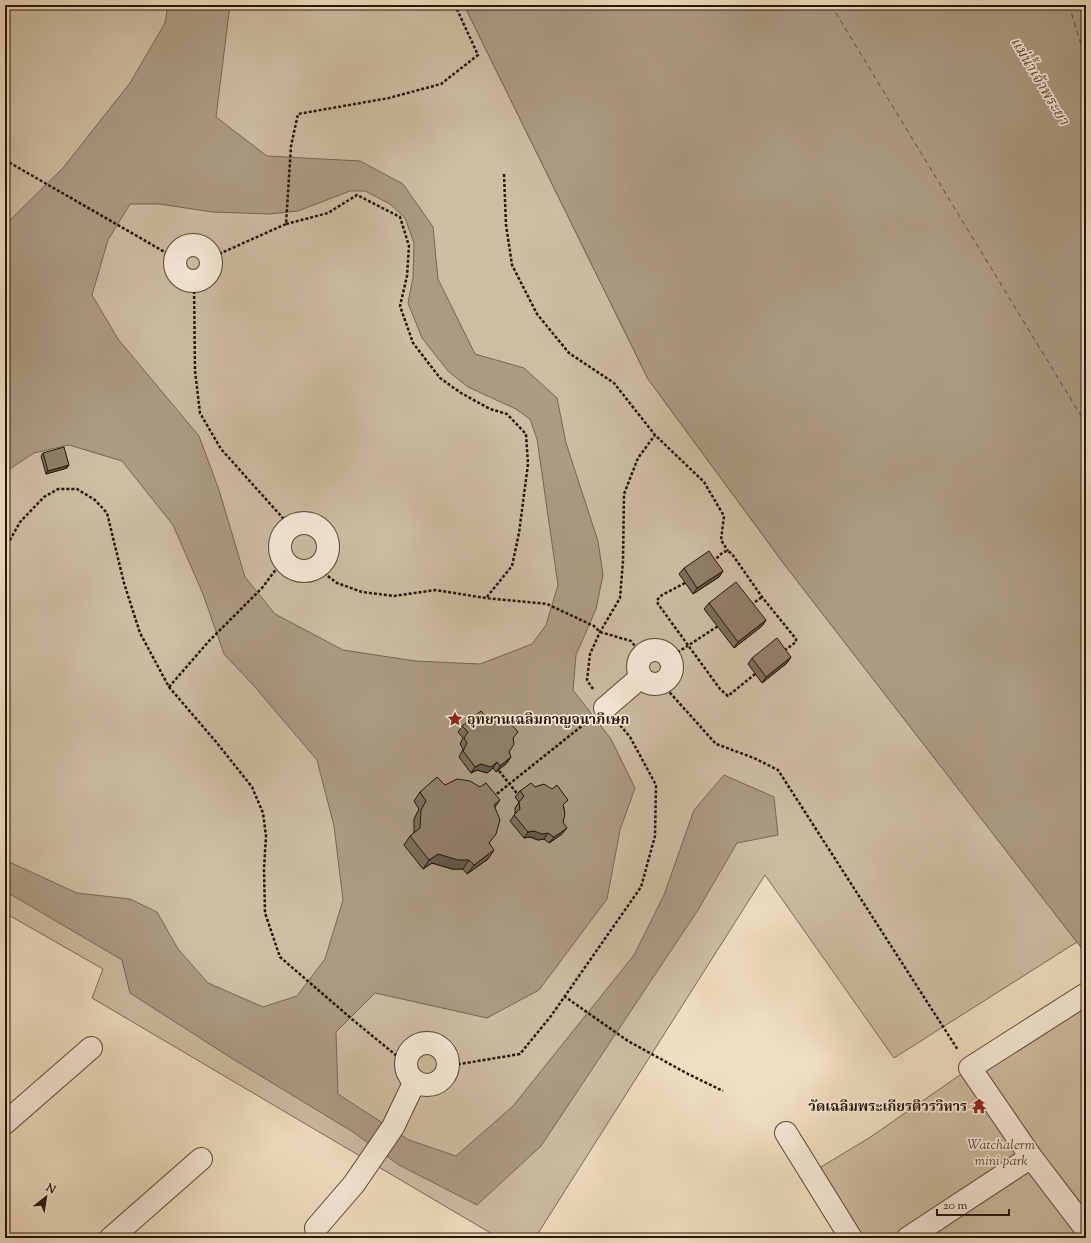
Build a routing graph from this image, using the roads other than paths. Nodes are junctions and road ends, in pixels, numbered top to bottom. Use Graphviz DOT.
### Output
graph roads {
  1 [pos="194,281"];
  2 [pos="316,567"];
  3 [pos="641,677"];
  4 [pos="605,708"];
  5 [pos="1086,994"];
  6 [pos="91,1048"];
  7 [pos="415,1082"];
  8 [pos="5,1123"];
  9 [pos="786,1133"];
  10 [pos="1031,1157"];
  11 [pos="200,1159"];
  12 [pos="316,1228"];
  13 [pos="1086,1229"];
  14 [pos="111,1238"];
  15 [pos="851,1238"];
  16 [pos="908,1238"];
  1 -- 1 [label="street"];
  2 -- 2 [label="street"];
  3 -- 3 [label="street"];
  3 -- 4 [label="street"];
  5 -- 10 [label="street"];
  6 -- 8 [label="street"];
  7 -- 7 [label="street"];
  7 -- 12 [label="street"];
  9 -- 15 [label="street"];
  10 -- 13 [label="street"];
  10 -- 16 [label="street"];
  11 -- 14 [label="street"];
}
